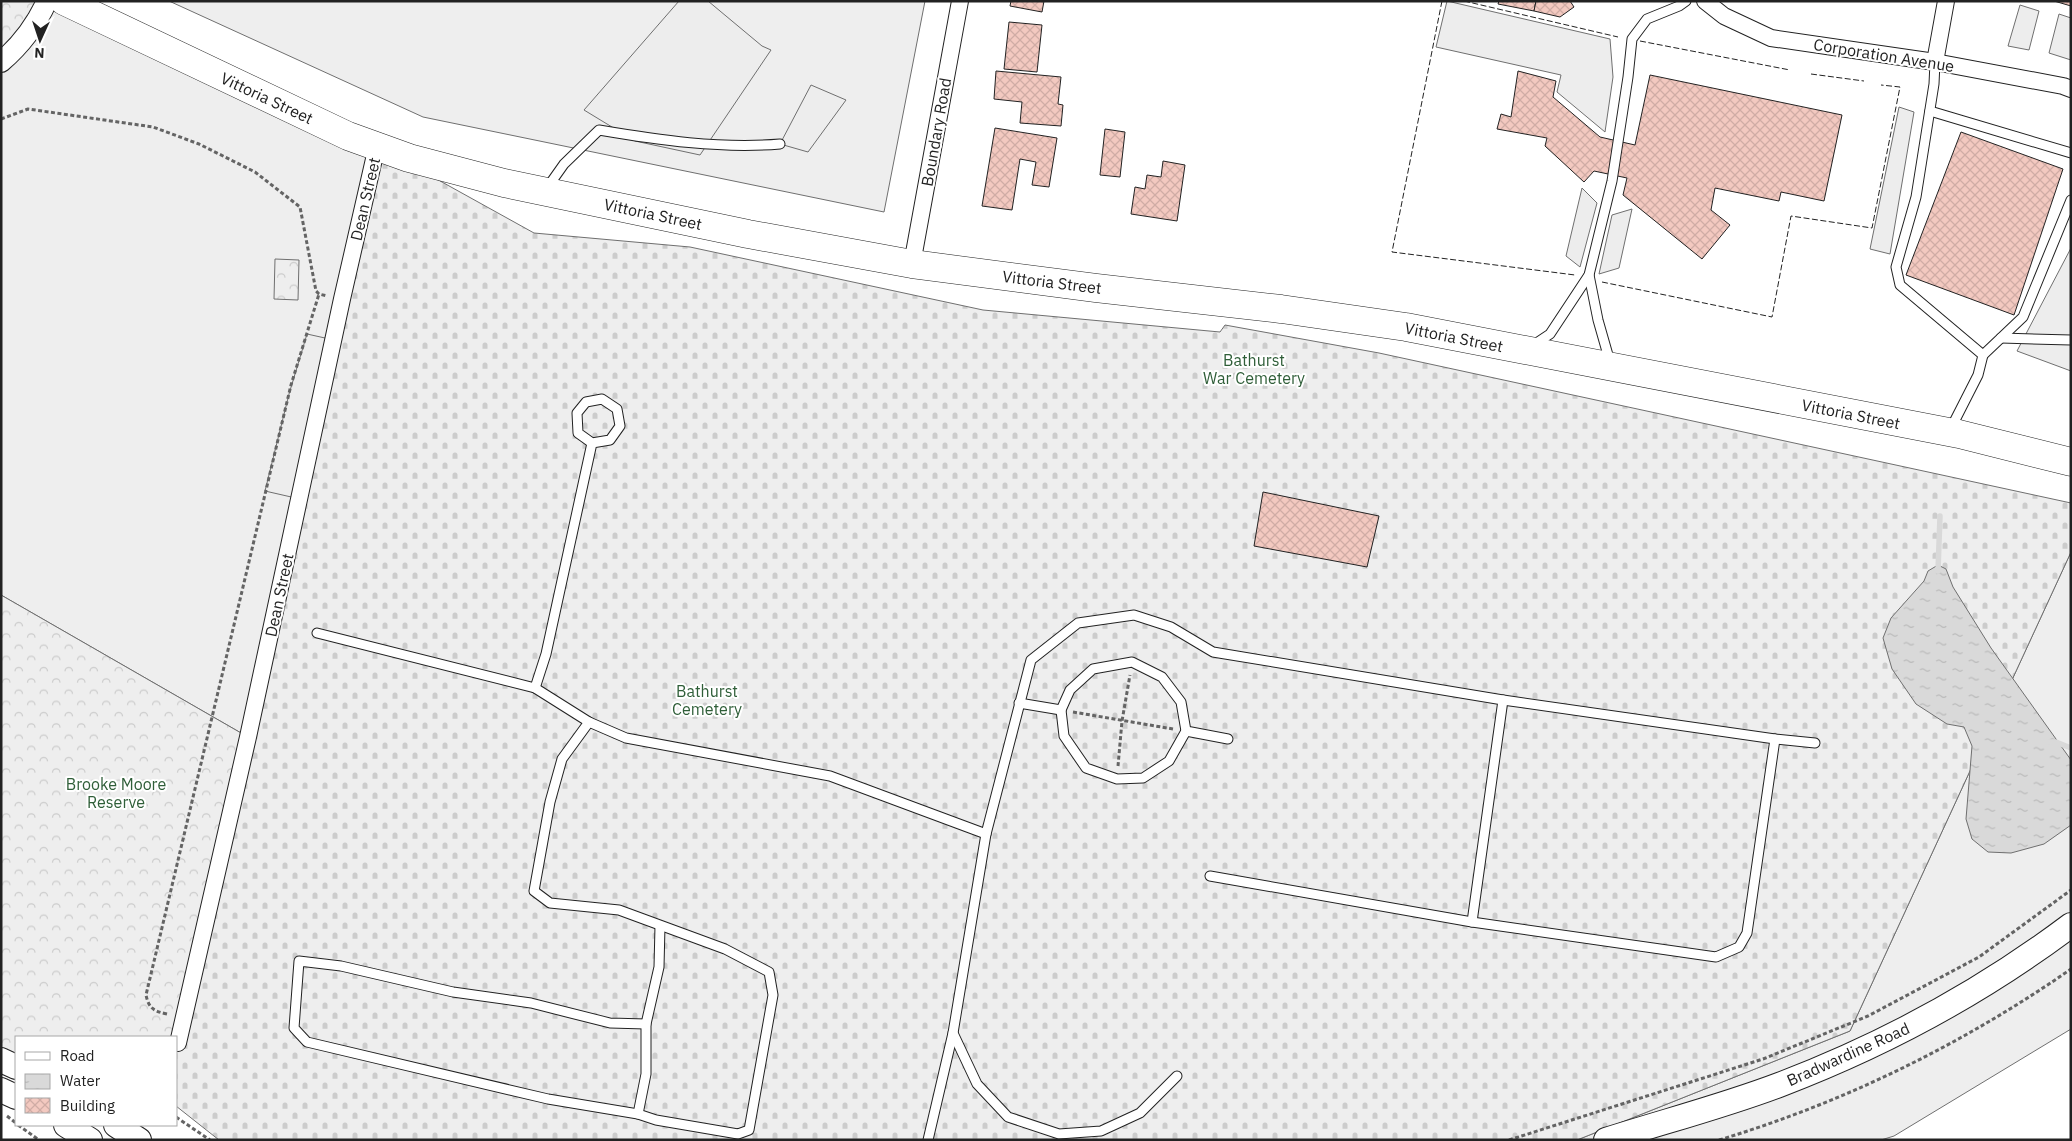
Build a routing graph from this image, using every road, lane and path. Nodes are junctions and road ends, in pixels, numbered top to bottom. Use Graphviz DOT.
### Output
graph roads {
  1 [pos="47,1"];
  2 [pos="64,1"];
  3 [pos="960,1"];
  4 [pos="1686,1"];
  5 [pos="1705,1"];
  6 [pos="1946,1"];
  7 [pos="1,62"];
  8 [pos="1935,62"];
  9 [pos="2071,89"];
  10 [pos="1930,111"];
  11 [pos="1,119"];
  12 [pos="780,144"];
  13 [pos="377,146"];
  14 [pos="2071,153"];
  15 [pos="544,192"];
  16 [pos="2071,200"];
  17 [pos="912,264"];
  18 [pos="1589,275"];
  19 [pos="319,294"];
  20 [pos="342,299"];
  21 [pos="2001,338"];
  22 [pos="2071,340"];
  23 [pos="1526,350"];
  24 [pos="1983,355"];
  25 [pos="1612,367"];
  26 [pos="1948,432"];
  27 [pos="592,443"];
  28 [pos="2071,462"];
  29 [pos="317,633"];
  30 [pos="1132,662"];
  31 [pos="535,688"];
  32 [pos="1503,700"];
  33 [pos="1019,703"];
  34 [pos="1061,710"];
  35 [pos="589,722"];
  36 [pos="1122,722"];
  37 [pos="1186,731"];
  38 [pos="1228,739"];
  39 [pos="1775,739"];
  40 [pos="1815,742"];
  41 [pos="1117,779"];
  42 [pos="986,834"];
  43 [pos="1210,876"];
  44 [pos="2071,890"];
  45 [pos="1472,922"];
  46 [pos="2071,925"];
  47 [pos="660,926"];
  48 [pos="2071,969"];
  49 [pos="184,1018"];
  50 [pos="646,1024"];
  51 [pos="952,1033"];
  52 [pos="178,1043"];
  53 [pos="1,1060"];
  54 [pos="15,1067"];
  55 [pos="1177,1076"];
  56 [pos="1,1090"];
  57 [pos="15,1097"];
  58 [pos="638,1114"];
  59 [pos="178,1118"];
  60 [pos="19,1126"];
  61 [pos="68,1126"];
  62 [pos="118,1126"];
  63 [pos="39,1140"];
  64 [pos="90,1140"];
  65 [pos="139,1140"];
  66 [pos="210,1140"];
  67 [pos="928,1140"];
  68 [pos="1509,1140"];
  69 [pos="1606,1140"];
  70 [pos="1719,1140"];
  1 -- 7 [label="street"];
  2 -- 13 [label="highway, Vittoria Street"];
  3 -- 17 [label="street, Boundary Road"];
  4 -- 18 [label="lane"];
  5 -- 8 [label="street, Corporation Avenue"];
  6 -- 8 [label="street"];
  8 -- 9 [label="street, Corporation Avenue"];
  8 -- 10 [label="lane"];
  10 -- 14 [label="lane"];
  10 -- 24 [label="lane"];
  11 -- 19 [label="path"];
  12 -- 15 [label="lane"];
  13 -- 15 [label="highway, Vittoria Street"];
  13 -- 20 [label="street, Dean Street"];
  15 -- 17 [label="highway, Vittoria Street"];
  16 -- 21 [label="lane"];
  17 -- 23 [label="highway, Vittoria Street"];
  18 -- 23 [label="lane"];
  18 -- 25 [label="lane"];
  19 -- 20 [label="path"];
  19 -- 49 [label="path"];
  20 -- 49 [label="street, Dean Street"];
  21 -- 22 [label="lane"];
  21 -- 24 [label="lane"];
  23 -- 25 [label="highway, Vittoria Street"];
  24 -- 26 [label="lane"];
  25 -- 26 [label="highway, Vittoria Street"];
  26 -- 28 [label="highway, Vittoria Street"];
  27 -- 27 [label="lane"];
  27 -- 31 [label="lane"];
  29 -- 31 [label="lane"];
  30 -- 34 [label="lane"];
  30 -- 36 [label="path"];
  30 -- 37 [label="lane"];
  31 -- 35 [label="lane"];
  32 -- 33 [label="lane"];
  32 -- 39 [label="lane"];
  32 -- 45 [label="lane"];
  33 -- 34 [label="lane"];
  33 -- 42 [label="lane"];
  34 -- 36 [label="path"];
  34 -- 41 [label="lane"];
  35 -- 42 [label="lane"];
  35 -- 47 [label="lane"];
  36 -- 37 [label="path"];
  36 -- 41 [label="path"];
  37 -- 38 [label="lane"];
  37 -- 41 [label="lane"];
  39 -- 40 [label="lane"];
  39 -- 45 [label="lane"];
  42 -- 51 [label="lane"];
  43 -- 45 [label="lane"];
  44 -- 68 [label="path"];
  46 -- 69 [label="main road, Bradwardine Road"];
  47 -- 50 [label="lane"];
  47 -- 58 [label="lane"];
  48 -- 70 [label="path"];
  49 -- 52 [label="street, Dean Street"];
  50 -- 58 [label="lane"];
  50 -- 58 [label="lane"];
  51 -- 55 [label="lane"];
  51 -- 67 [label="lane"];
  53 -- 54 [label="main road"];
  56 -- 57 [label="main road"];
  59 -- 66 [label="path"];
  60 -- 63 [label="path"];
  61 -- 64 [label="main road"];
  62 -- 65 [label="main road"];
}
